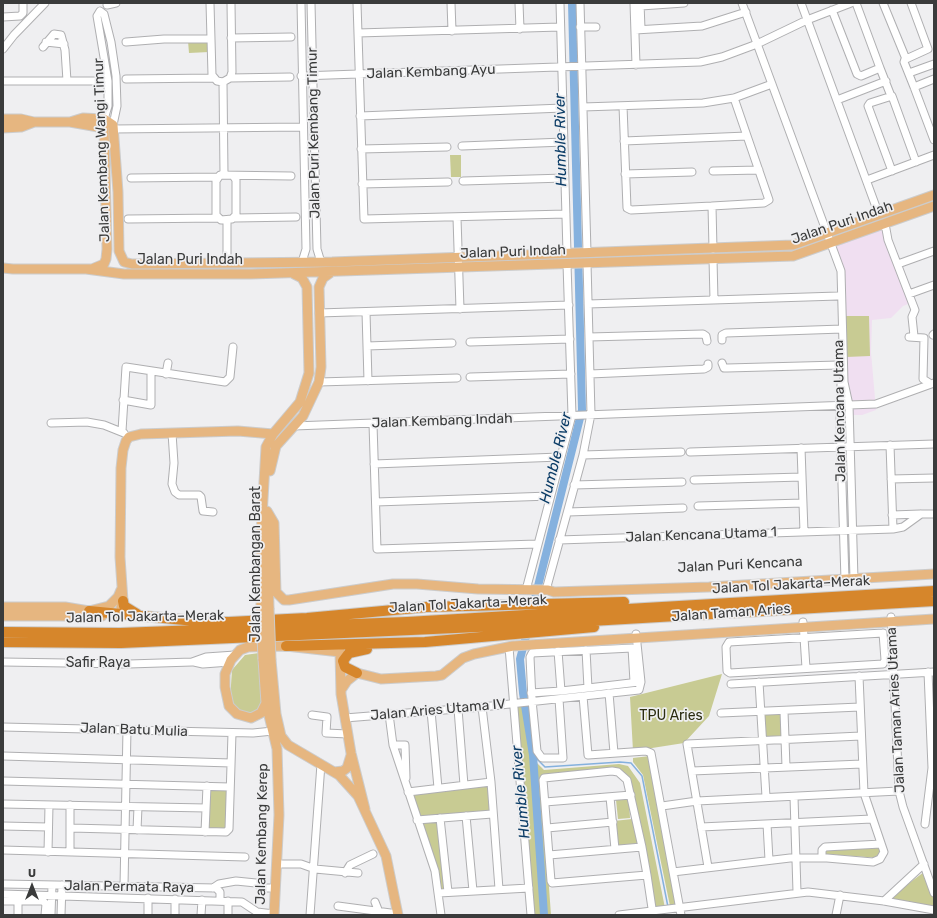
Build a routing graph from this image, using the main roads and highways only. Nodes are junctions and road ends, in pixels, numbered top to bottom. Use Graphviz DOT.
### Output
graph roads {
  1 [pos="3,119"];
  2 [pos="34,122"];
  3 [pos="103,123"];
  4 [pos="3,128"];
  5 [pos="118,192"];
  6 [pos="934,194"];
  7 [pos="106,201"];
  8 [pos="934,206"];
  9 [pos="124,262"];
  10 [pos="3,269"];
  11 [pos="86,269"];
  12 [pos="330,272"];
  13 [pos="293,273"];
  14 [pos="308,303"];
  15 [pos="319,303"];
  16 [pos="309,373"];
  17 [pos="322,379"];
  18 [pos="238,431"];
  19 [pos="273,434"];
  20 [pos="266,447"];
  21 [pos="267,511"];
  22 [pos="934,569"];
  23 [pos="934,574"];
  24 [pos="850,576"];
  25 [pos="934,591"];
  26 [pos="122,596"];
  27 [pos="934,601"];
  28 [pos="3,607"];
  29 [pos="265,609"];
  30 [pos="21,611"];
  31 [pos="89,611"];
  32 [pos="116,613"];
  33 [pos="137,614"];
  34 [pos="934,614"];
  35 [pos="3,616"];
  36 [pos="550,617"];
  37 [pos="522,620"];
  38 [pos="891,620"];
  39 [pos="934,620"];
  40 [pos="3,632"];
  41 [pos="491,636"];
  42 [pos="3,642"];
  43 [pos="286,646"];
  44 [pos="267,660"];
  45 [pos="357,673"];
  46 [pos="341,690"];
  47 [pos="266,703"];
  48 [pos="294,750"];
  49 [pos="351,753"];
  50 [pos="277,768"];
  51 [pos="334,772"];
  52 [pos="365,809"];
  53 [pos="274,914"];
  54 [pos="398,914"];
  1 -- 2 [label="main road"];
  2 -- 3 [label="main road"];
  2 -- 4 [label="main road"];
  3 -- 5 [label="main road, Jalan Kembang Wangi Timur"];
  3 -- 7 [label="main road, Jalan Kembang Wangi Timur"];
  5 -- 7 [label="main road"];
  5 -- 9 [label="main road, Jalan Kembang Wangi Timur"];
  6 -- 9 [label="main road, Jalan Puri Indah"];
  7 -- 11 [label="main road, Jalan Kembang Wangi Timur"];
  8 -- 12 [label="main road, Jalan Puri Indah"];
  10 -- 11 [label="main road"];
  11 -- 13 [label="main road, Jalan Puri Indah"];
  12 -- 13 [label="main road, Jalan Puri Indah"];
  12 -- 15 [label="main road, Jalan Kembangan Barat"];
  13 -- 14 [label="main road, Jalan Kembangan Barat"];
  14 -- 15 [label="main road"];
  14 -- 16 [label="main road, Jalan Kembangan Barat"];
  15 -- 17 [label="main road, Jalan Kembangan Barat"];
  16 -- 17 [label="main road"];
  16 -- 19 [label="main road, Jalan Kembangan Barat"];
  17 -- 21 [label="main road, Jalan Kembangan Barat"];
  18 -- 19 [label="main road"];
  18 -- 20 [label="main road"];
  18 -- 26 [label="main road"];
  19 -- 20 [label="main road, Jalan Kembangan Barat"];
  20 -- 29 [label="main road, Jalan Kembangan Barat"];
  21 -- 24 [label="main road, Jalan Puri Kencana"];
  21 -- 29 [label="main road, Jalan Kembangan Barat"];
  22 -- 24 [label="main road, Jalan Puri Kencana"];
  23 -- 24 [label="main road, Jalan Puri Kencana"];
  25 -- 36 [label="highway, Jalan Tol Jakarta–Merak"];
  26 -- 31 [label="main road"];
  26 -- 32 [label="main road"];
  26 -- 33 [label="highway"];
  27 -- 36 [label="highway, Jalan Tol Jakarta–Merak"];
  28 -- 30 [label="main road"];
  29 -- 44 [label="main road, Jalan Kembangan Barat, bridge"];
  30 -- 31 [label="main road"];
  30 -- 32 [label="main road"];
  30 -- 35 [label="main road"];
  31 -- 32 [label="highway"];
  32 -- 33 [label="highway"];
  33 -- 36 [label="highway"];
  34 -- 38 [label="main road, Jalan Taman Aries"];
  36 -- 37 [label="highway, Jalan Tol Jakarta–Merak"];
  36 -- 41 [label="highway"];
  37 -- 40 [label="highway, Jalan Tol Jakarta–Merak"];
  37 -- 42 [label="highway, Jalan Tol Jakarta–Merak"];
  38 -- 39 [label="main road, Jalan Taman Aries"];
  38 -- 45 [label="main road, Jalan Taman Aries"];
  41 -- 43 [label="highway"];
  41 -- 45 [label="highway"];
  43 -- 46 [label="main road"];
  43 -- 47 [label="main road"];
  44 -- 47 [label="main road, Jalan Kembang Kerep"];
  44 -- 48 [label="main road"];
  45 -- 46 [label="main road"];
  46 -- 49 [label="main road"];
  47 -- 50 [label="main road, Jalan Kembang Kerep"];
  48 -- 50 [label="main road"];
  48 -- 51 [label="main road"];
  49 -- 51 [label="main road"];
  49 -- 52 [label="main road"];
  50 -- 53 [label="main road, Jalan Kembang Kerep"];
  51 -- 52 [label="main road"];
  52 -- 54 [label="main road"];
}
